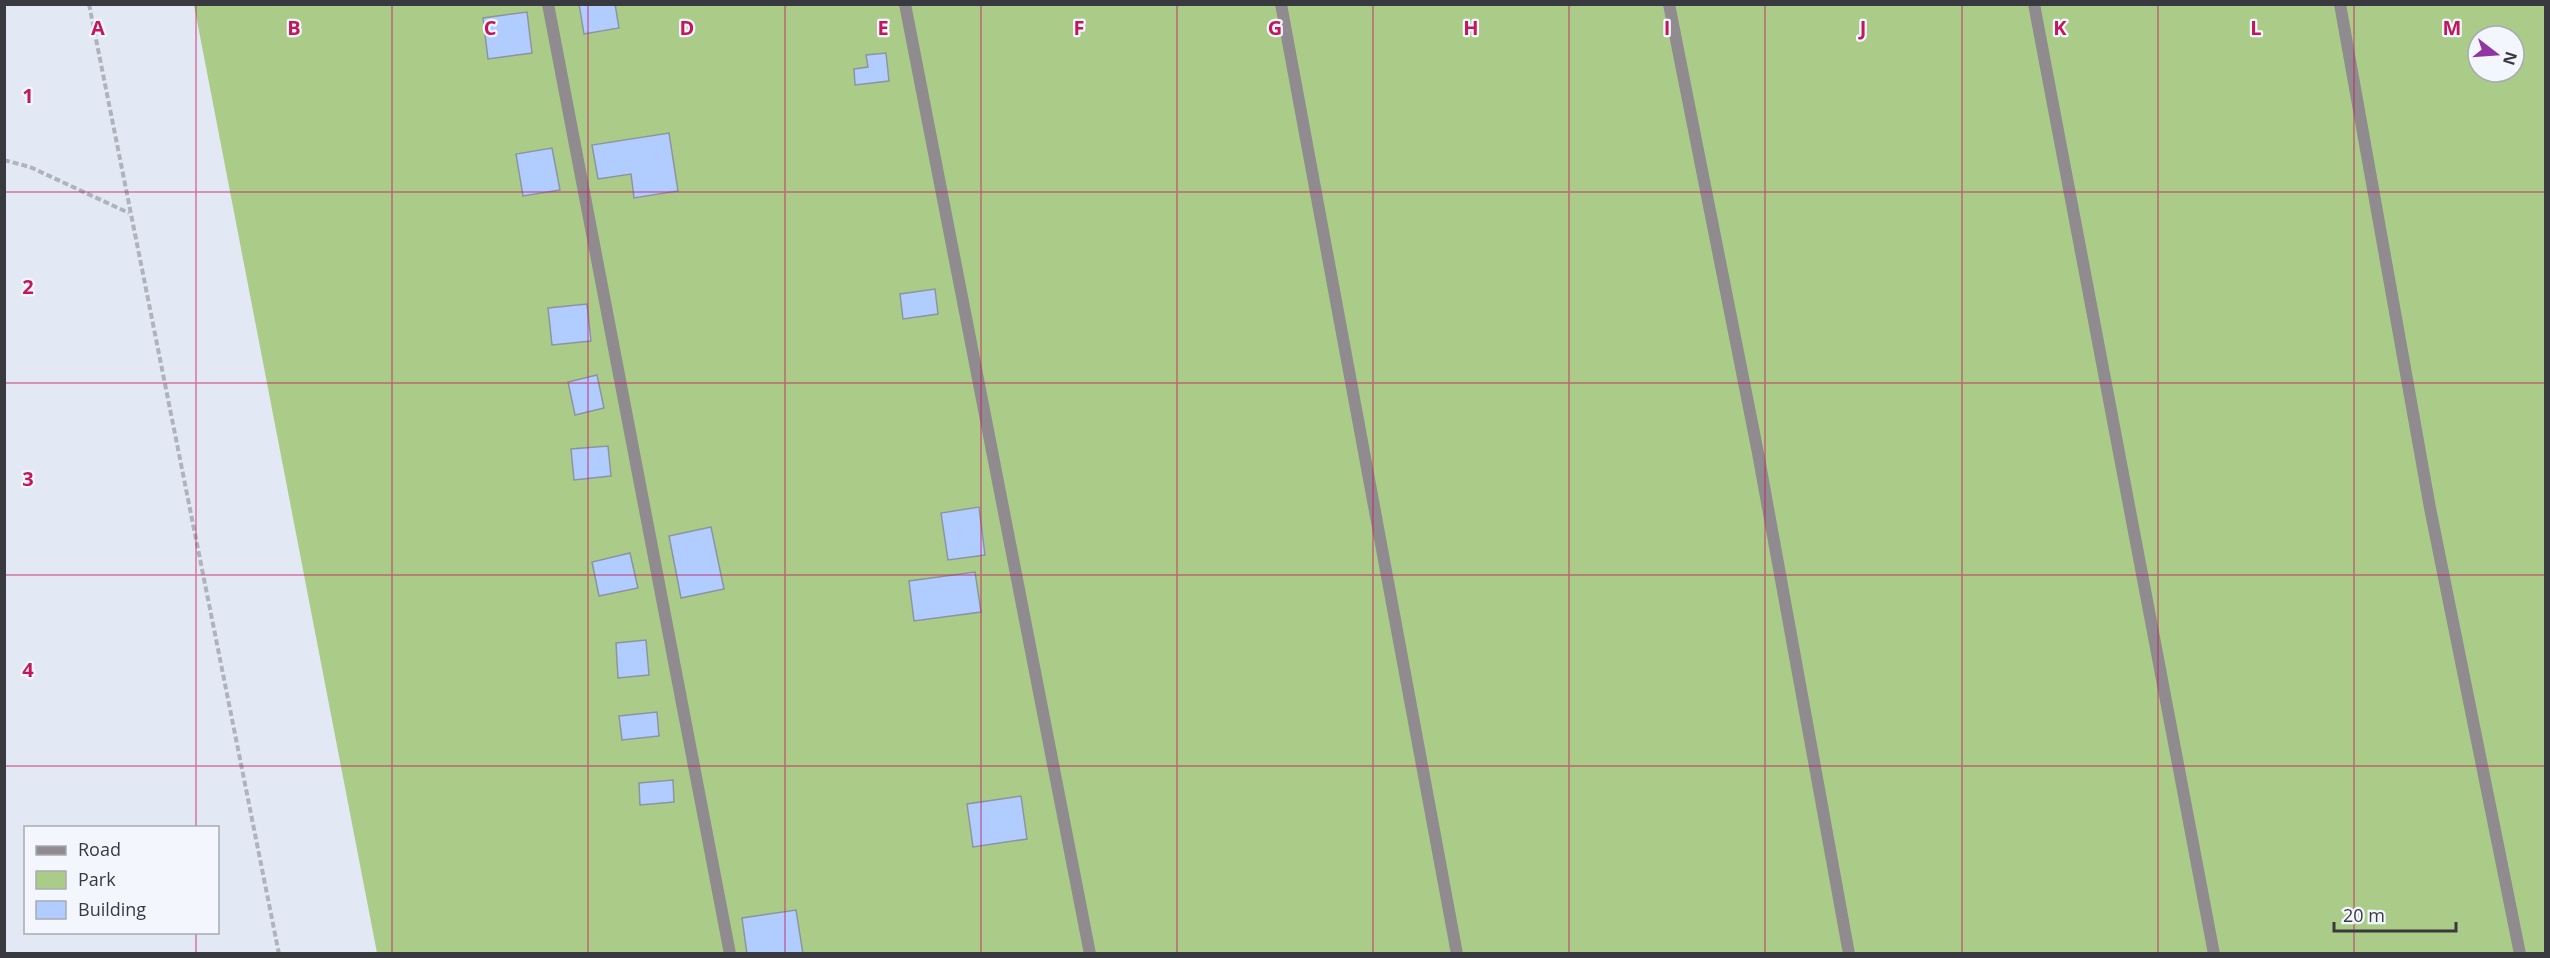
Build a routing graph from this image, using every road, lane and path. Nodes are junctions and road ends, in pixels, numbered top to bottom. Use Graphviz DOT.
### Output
graph roads {
  1 [pos="90,4"];
  2 [pos="548,4"];
  3 [pos="905,4"];
  4 [pos="1281,4"];
  5 [pos="1669,4"];
  6 [pos="2034,4"];
  7 [pos="2340,4"];
  8 [pos="4,160"];
  9 [pos="130,214"];
  10 [pos="279,954"];
  11 [pos="730,954"];
  12 [pos="1090,954"];
  13 [pos="1457,954"];
  14 [pos="1849,954"];
  15 [pos="2214,954"];
  16 [pos="2520,954"];
  1 -- 9 [label="path"];
  2 -- 11 [label="street"];
  3 -- 12 [label="street"];
  4 -- 13 [label="street"];
  5 -- 14 [label="street"];
  6 -- 15 [label="street"];
  7 -- 16 [label="street"];
  8 -- 9 [label="path"];
  9 -- 10 [label="path"];
}
